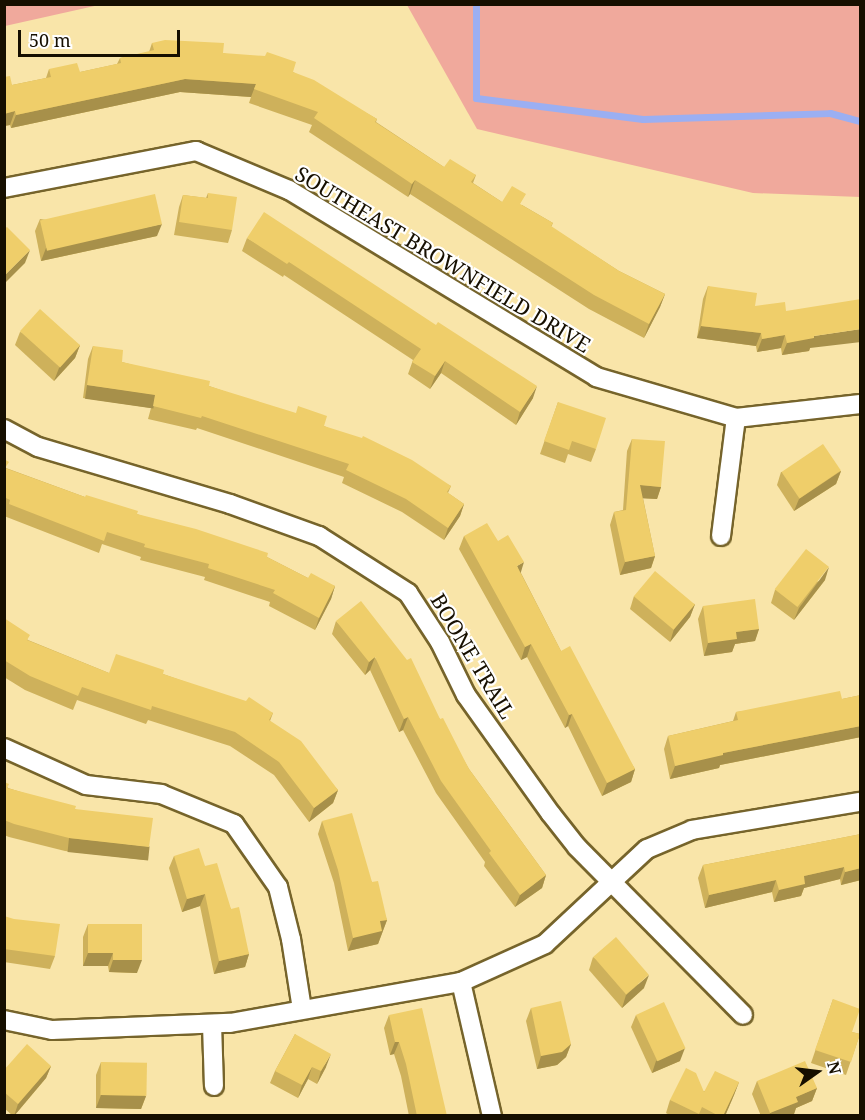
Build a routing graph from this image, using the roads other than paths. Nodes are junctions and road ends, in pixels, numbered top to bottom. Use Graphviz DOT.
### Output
graph roads {
  1 [pos="4,188"];
  2 [pos="861,404"];
  3 [pos="736,418"];
  4 [pos="4,429"];
  5 [pos="721,536"];
  6 [pos="4,748"];
  7 [pos="861,802"];
  8 [pos="612,881"];
  9 [pos="461,982"];
  10 [pos="302,1009"];
  11 [pos="742,1015"];
  12 [pos="4,1020"];
  13 [pos="212,1024"];
  14 [pos="214,1086"];
  15 [pos="492,1116"];
  1 -- 3 [label="street, SOUTHEAST BROWNFIELD DRIVE"];
  2 -- 3 [label="street, SOUTHEAST BROWNFIELD DRIVE"];
  3 -- 5 [label="street"];
  4 -- 8 [label="street, BOONE TRAIL"];
  6 -- 10 [label="street"];
  7 -- 8 [label="street"];
  8 -- 9 [label="street"];
  8 -- 11 [label="street, BOONE TRAIL"];
  9 -- 10 [label="street"];
  9 -- 15 [label="street"];
  10 -- 13 [label="street"];
  12 -- 13 [label="street"];
  13 -- 14 [label="street"];
}
